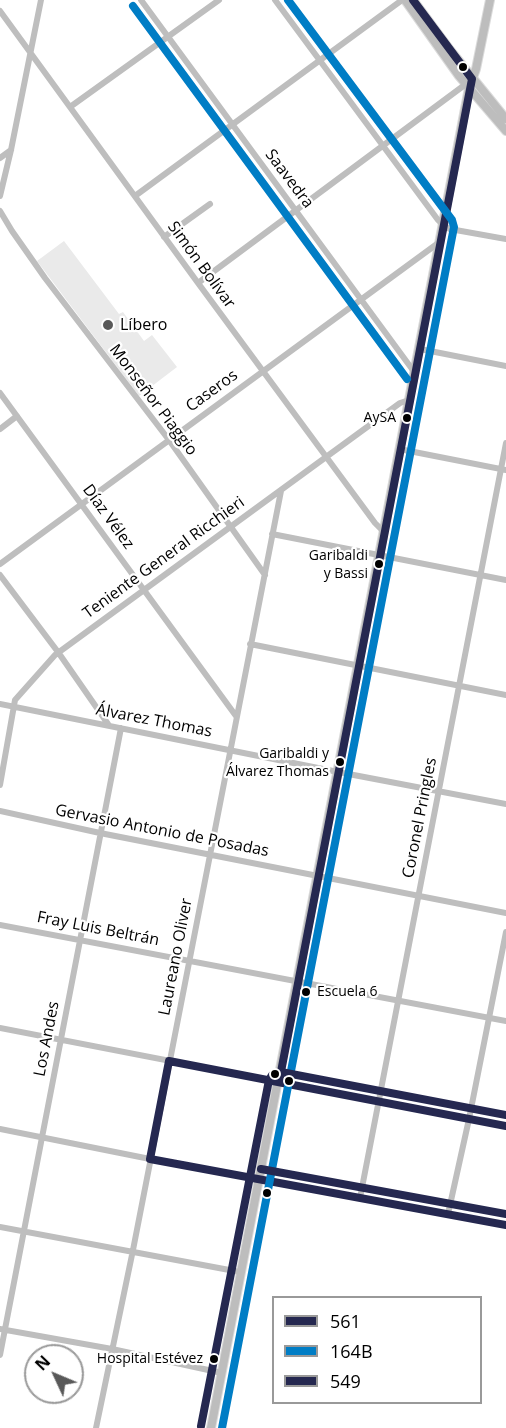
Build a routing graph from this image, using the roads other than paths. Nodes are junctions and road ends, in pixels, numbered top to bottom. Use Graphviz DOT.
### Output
graph roads {
  1 [pos="41,0"];
  2 [pos="141,0"];
  3 [pos="219,0"];
  4 [pos="275,0"];
  5 [pos="403,0"];
  6 [pos="414,0"];
  7 [pos="490,0"];
  8 [pos="0,11"];
  9 [pos="168,36"];
  10 [pos="31,54"];
  11 [pos="320,61"];
  12 [pos="469,84"];
  13 [pos="70,107"];
  14 [pos="506,119"];
  15 [pos="232,125"];
  16 [pos="506,131"];
  17 [pos="382,146"];
  18 [pos="11,150"];
  19 [pos="0,158"];
  20 [pos="0,196"];
  21 [pos="135,196"];
  22 [pos="210,204"];
  23 [pos="0,211"];
  24 [pos="296,211"];
  25 [pos="0,226"];
  26 [pos="444,226"];
  27 [pos="12,231"];
  28 [pos="164,237"];
  29 [pos="506,239"];
  30 [pos="441,241"];
  31 [pos="198,283"];
  32 [pos="360,300"];
  33 [pos="420,349"];
  34 [pos="506,366"];
  35 [pos="263,371"];
  36 [pos="415,374"];
  37 [pos="0,393"];
  38 [pos="409,400"];
  39 [pos="17,417"];
  40 [pos="0,429"];
  41 [pos="168,441"];
  42 [pos="506,443"];
  43 [pos="399,449"];
  44 [pos="327,457"];
  45 [pos="503,469"];
  46 [pos="280,491"];
  47 [pos="82,504"];
  48 [pos="231,527"];
  49 [pos="384,532"];
  50 [pos="272,534"];
  51 [pos="380,556"];
  52 [pos="0,564"];
  53 [pos="0,575"];
  54 [pos="265,575"];
  55 [pos="480,575"];
  56 [pos="506,580"];
  57 [pos="144,590"];
  58 [pos="250,645"];
  59 [pos="58,652"];
  60 [pos="358,666"];
  61 [pos="459,685"];
  62 [pos="506,695"];
  63 [pos="0,704"];
  64 [pos="13,707"];
  65 [pos="236,716"];
  66 [pos="109,725"];
  67 [pos="121,728"];
  68 [pos="229,750"];
  69 [pos="338,772"];
  70 [pos="0,785"];
  71 [pos="438,791"];
  72 [pos="506,804"];
  73 [pos="0,811"];
  74 [pos="100,833"];
  75 [pos="209,854"];
  76 [pos="318,876"];
  77 [pos="419,895"];
  78 [pos="506,913"];
  79 [pos="0,925"];
  80 [pos="506,932"];
  81 [pos="81,940"];
  82 [pos="189,960"];
  83 [pos="298,981"];
  84 [pos="399,1000"];
  85 [pos="489,1017"];
  86 [pos="506,1021"];
  87 [pos="0,1028"];
  88 [pos="61,1040"];
  89 [pos="169,1061"];
  90 [pos="279,1082"];
  91 [pos="378,1101"];
  92 [pos="469,1119"];
  93 [pos="506,1126"];
  94 [pos="0,1129"];
  95 [pos="41,1138"];
  96 [pos="150,1159"];
  97 [pos="259,1179"];
  98 [pos="360,1198"];
  99 [pos="448,1214"];
  100 [pos="506,1225"];
  101 [pos="0,1227"];
  102 [pos="24,1232"];
  103 [pos="132,1253"];
  104 [pos="240,1272"];
  105 [pos="3,1329"];
  106 [pos="112,1349"];
  107 [pos="0,1355"];
  108 [pos="222,1372"];
  109 [pos="96,1428"];
  110 [pos="211,1428"];
  1 -- 10 [label="street"];
  2 -- 9 [label="street, Saavedra"];
  3 -- 9 [label="street"];
  4 -- 11 [label="street"];
  5 -- 11 [label="street"];
  5 -- 12 [label="main road"];
  6 -- 12 [label="main road"];
  7 -- 12 [label="main road"];
  8 -- 10 [label="street, Simón Bolívar"];
  9 -- 13 [label="street"];
  9 -- 15 [label="street, Saavedra"];
  10 -- 13 [label="street, Simón Bolívar"];
  10 -- 18 [label="street"];
  11 -- 15 [label="street"];
  11 -- 17 [label="street"];
  12 -- 14 [label="main road"];
  12 -- 16 [label="main road"];
  12 -- 17 [label="street"];
  12 -- 26 [label="main road"];
  13 -- 21 [label="street, Simón Bolívar"];
  15 -- 21 [label="street"];
  15 -- 24 [label="street, Saavedra"];
  17 -- 24 [label="street"];
  17 -- 26 [label="street"];
  18 -- 19 [label="street"];
  18 -- 20 [label="street"];
  21 -- 28 [label="street, Simón Bolívar"];
  22 -- 28 [label="street"];
  23 -- 27 [label="street, Monseñor Piaggio"];
  24 -- 31 [label="street"];
  24 -- 32 [label="street, Saavedra"];
  25 -- 27 [label="street"];
  26 -- 29 [label="street"];
  26 -- 30 [label="main road"];
  27 -- 41 [label="street, Monseñor Piaggio"];
  28 -- 31 [label="street, Simón Bolívar"];
  30 -- 32 [label="street, Caseros"];
  30 -- 33 [label="main road"];
  31 -- 35 [label="street, Simón Bolívar"];
  32 -- 35 [label="street, Caseros"];
  32 -- 36 [label="street, Saavedra"];
  33 -- 34 [label="street"];
  33 -- 36 [label="main road"];
  35 -- 41 [label="street, Caseros"];
  35 -- 44 [label="street, Simón Bolívar"];
  36 -- 38 [label="main road"];
  37 -- 39 [label="street, Díaz Vélez"];
  38 -- 43 [label="main road"];
  38 -- 44 [label="street, Teniente General Ricchieri"];
  39 -- 40 [label="street"];
  39 -- 47 [label="street, Díaz Vélez"];
  41 -- 47 [label="street, Caseros"];
  41 -- 48 [label="street, Monseñor Piaggio"];
  42 -- 45 [label="street, Coronel Pringles"];
  43 -- 45 [label="street"];
  43 -- 49 [label="main road"];
  44 -- 46 [label="street, Teniente General Ricchieri"];
  44 -- 49 [label="street, Simón Bolívar"];
  45 -- 55 [label="street, Coronel Pringles"];
  46 -- 48 [label="street, Teniente General Ricchieri"];
  46 -- 50 [label="street, Laureano Oliver"];
  47 -- 52 [label="street, Caseros"];
  47 -- 57 [label="street, Díaz Vélez"];
  48 -- 54 [label="street, Monseñor Piaggio"];
  48 -- 57 [label="street, Teniente General Ricchieri"];
  49 -- 51 [label="main road"];
  50 -- 51 [label="street"];
  50 -- 54 [label="street, Laureano Oliver"];
  51 -- 55 [label="street"];
  51 -- 60 [label="main road"];
  53 -- 59 [label="street"];
  54 -- 58 [label="street, Laureano Oliver"];
  55 -- 56 [label="street"];
  55 -- 61 [label="street, Coronel Pringles"];
  57 -- 59 [label="street, Teniente General Ricchieri"];
  57 -- 65 [label="street, Díaz Vélez"];
  58 -- 60 [label="street"];
  58 -- 65 [label="street, Laureano Oliver"];
  59 -- 64 [label="street, Teniente General Ricchieri"];
  59 -- 66 [label="street"];
  60 -- 61 [label="street"];
  60 -- 69 [label="main road"];
  61 -- 62 [label="street"];
  61 -- 71 [label="street, Coronel Pringles"];
  63 -- 64 [label="street, Álvarez Thomas"];
  64 -- 66 [label="street, Álvarez Thomas"];
  64 -- 70 [label="street, Teniente General Ricchieri"];
  65 -- 68 [label="street, Laureano Oliver"];
  66 -- 67 [label="street, Álvarez Thomas"];
  67 -- 68 [label="street, Álvarez Thomas"];
  67 -- 74 [label="street, Los Andes"];
  68 -- 69 [label="street, Álvarez Thomas"];
  68 -- 75 [label="street, Laureano Oliver"];
  69 -- 71 [label="street, Álvarez Thomas"];
  69 -- 76 [label="main road"];
  71 -- 72 [label="street, Álvarez Thomas"];
  71 -- 77 [label="street, Coronel Pringles"];
  73 -- 74 [label="street, Gervasio Antonio de Posadas"];
  74 -- 75 [label="street, Gervasio Antonio de Posadas"];
  74 -- 81 [label="street, Los Andes"];
  75 -- 76 [label="street, Gervasio Antonio de Posadas"];
  75 -- 82 [label="street, Laureano Oliver"];
  76 -- 77 [label="street, Gervasio Antonio de Posadas"];
  76 -- 83 [label="main road"];
  77 -- 78 [label="street, Gervasio Antonio de Posadas"];
  77 -- 84 [label="street, Coronel Pringles"];
  79 -- 81 [label="street, Fray Luis Beltrán"];
  80 -- 85 [label="street"];
  81 -- 82 [label="street, Fray Luis Beltrán"];
  81 -- 88 [label="street, Los Andes"];
  82 -- 83 [label="street, Fray Luis Beltrán"];
  82 -- 89 [label="street, Laureano Oliver"];
  83 -- 84 [label="street, Fray Luis Beltrán"];
  83 -- 90 [label="main road"];
  84 -- 85 [label="street, Fray Luis Beltrán"];
  84 -- 91 [label="street, Coronel Pringles"];
  85 -- 86 [label="street, Fray Luis Beltrán"];
  85 -- 92 [label="street"];
  87 -- 88 [label="street"];
  88 -- 89 [label="street"];
  88 -- 95 [label="street, Los Andes"];
  89 -- 90 [label="street"];
  89 -- 96 [label="street, Laureano Oliver"];
  90 -- 91 [label="street"];
  90 -- 97 [label="main road"];
  91 -- 92 [label="street"];
  91 -- 98 [label="street, Coronel Pringles"];
  92 -- 93 [label="street"];
  92 -- 99 [label="street"];
  94 -- 95 [label="street"];
  95 -- 96 [label="street"];
  95 -- 102 [label="street, Los Andes"];
  96 -- 97 [label="street"];
  96 -- 103 [label="street, Laureano Oliver"];
  97 -- 98 [label="street"];
  97 -- 104 [label="main road"];
  98 -- 99 [label="street"];
  99 -- 100 [label="street"];
  101 -- 102 [label="street"];
  102 -- 103 [label="street"];
  102 -- 105 [label="street, Los Andes"];
  103 -- 104 [label="street"];
  103 -- 106 [label="street, Laureano Oliver"];
  104 -- 108 [label="main road"];
  105 -- 106 [label="street"];
  105 -- 107 [label="street, Los Andes"];
  106 -- 108 [label="street"];
  106 -- 109 [label="street, Laureano Oliver"];
  108 -- 110 [label="main road"];
}
